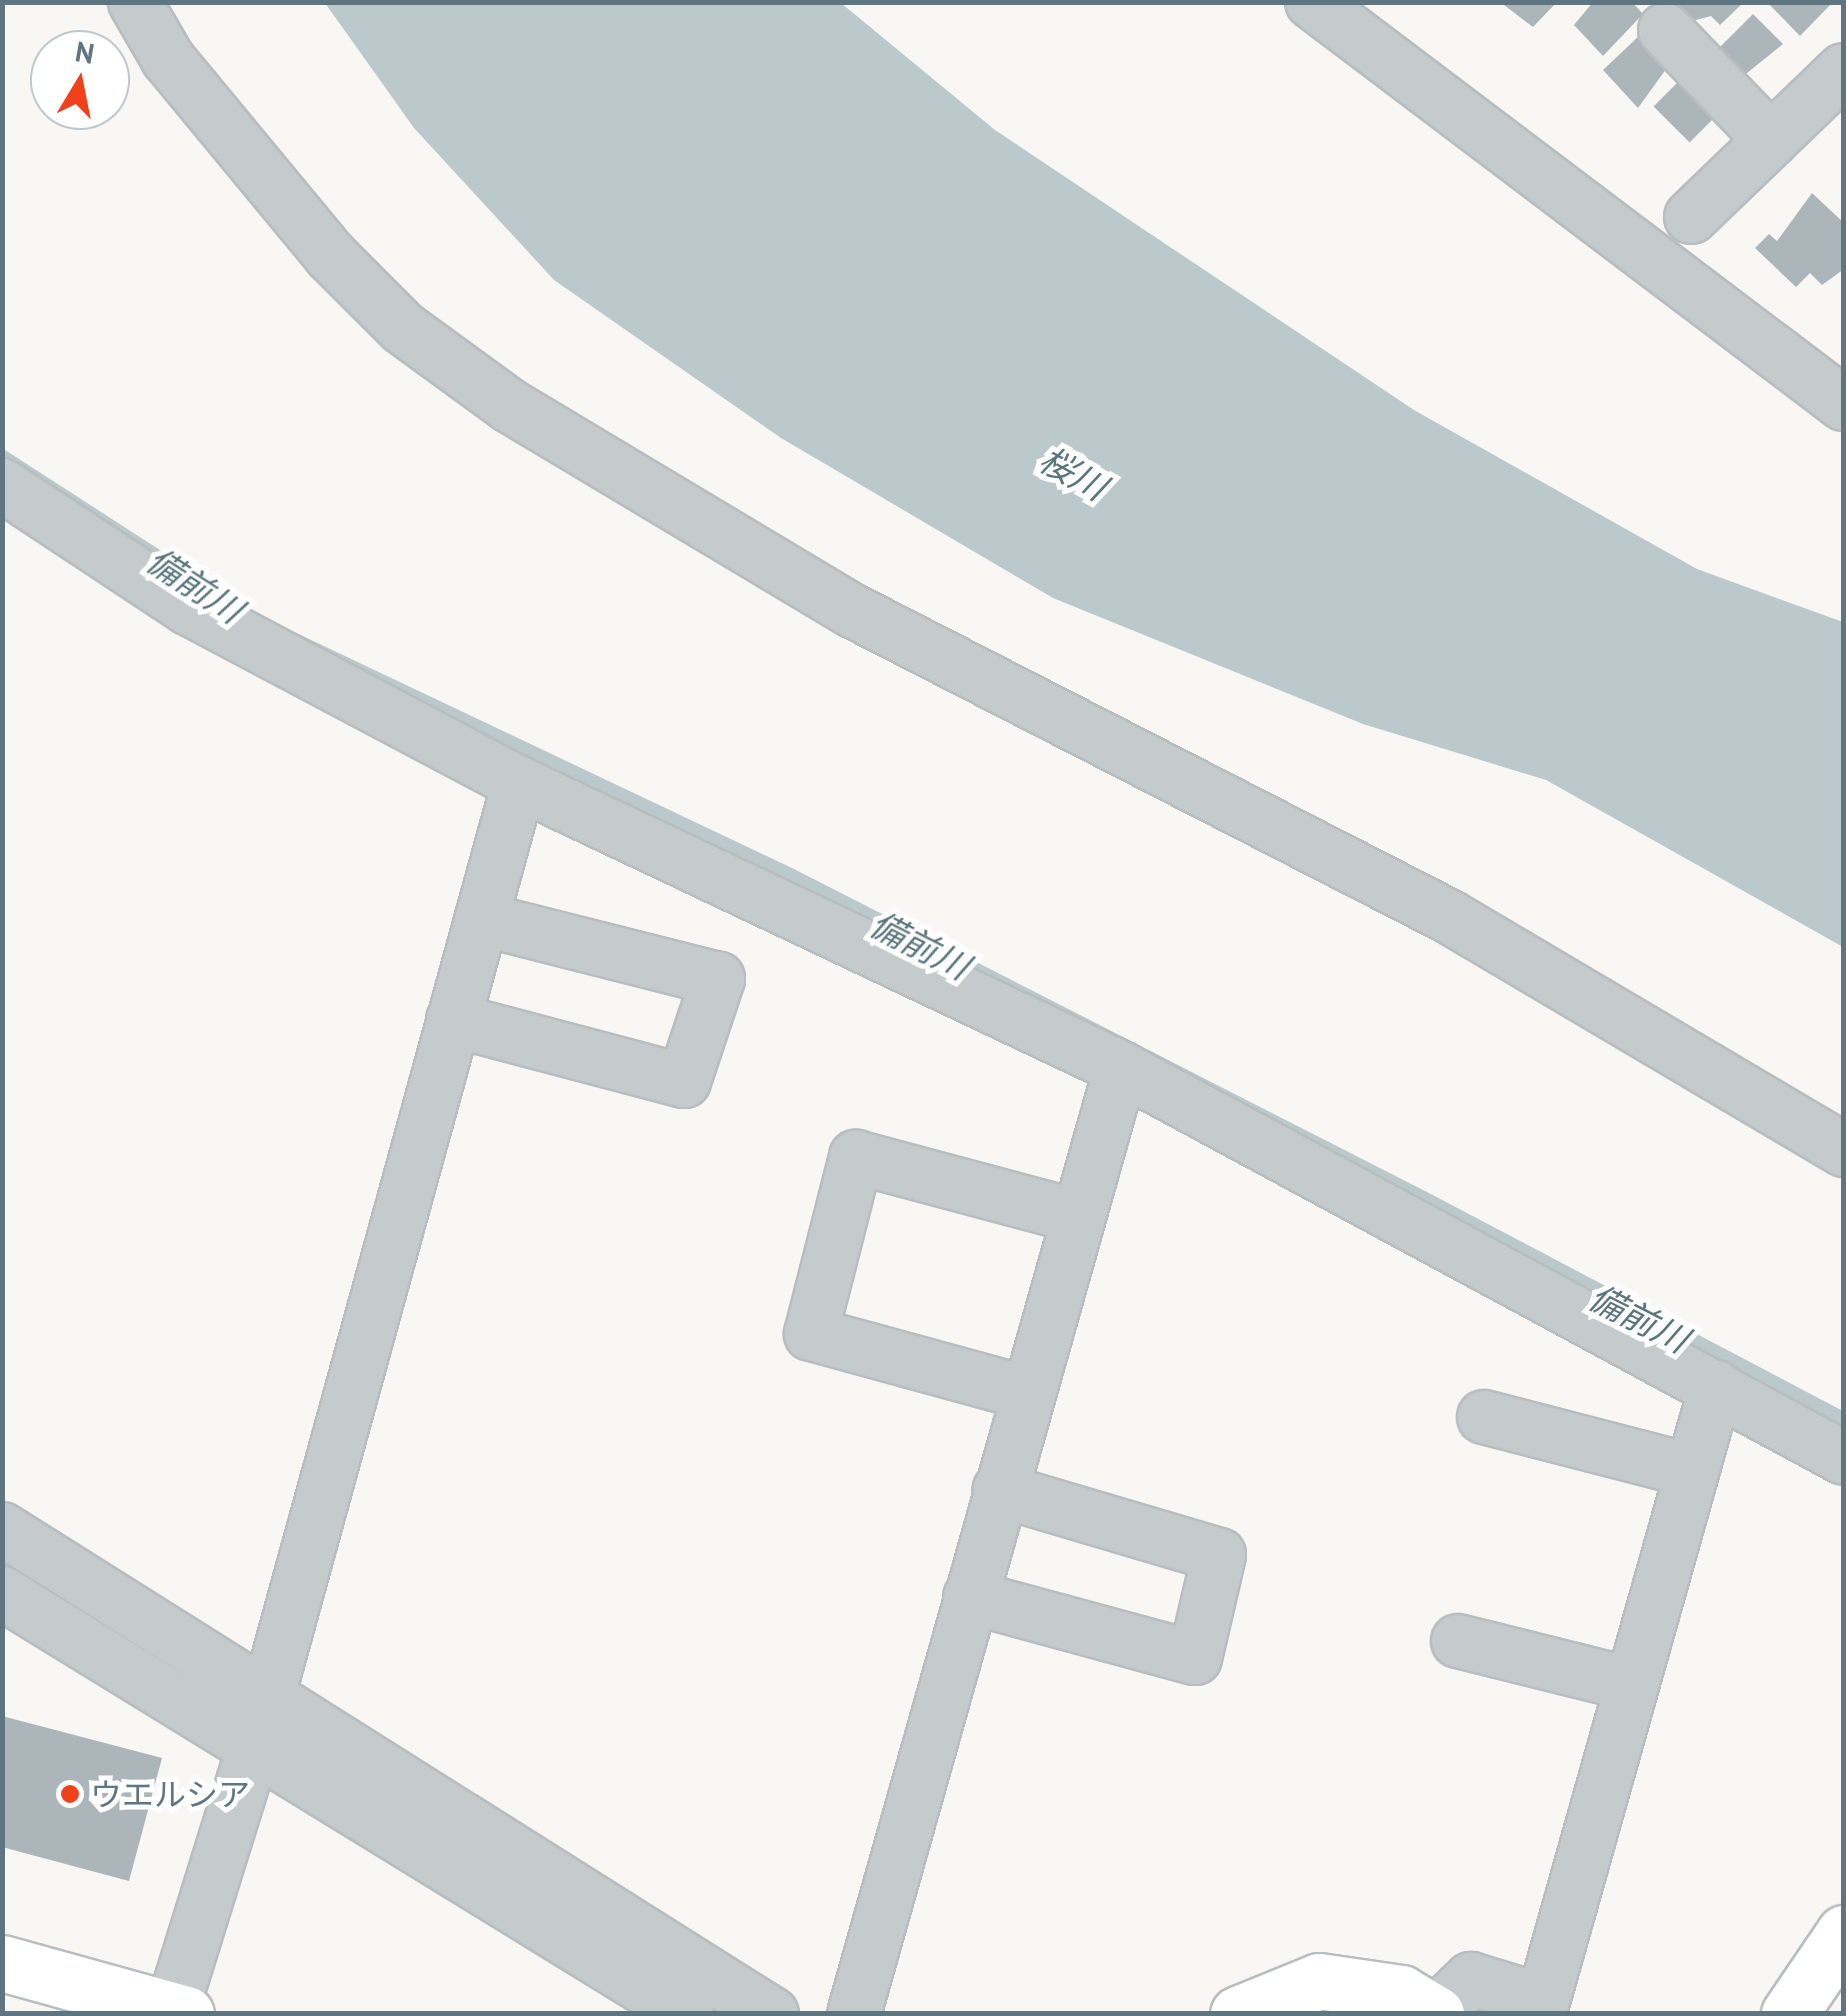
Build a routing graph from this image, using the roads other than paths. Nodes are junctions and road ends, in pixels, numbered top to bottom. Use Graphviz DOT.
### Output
graph roads {
  1 [pos="135,2"];
  2 [pos="1312,2"];
  3 [pos="1665,30"];
  4 [pos="1844,70"];
  5 [pos="1771,140"];
  6 [pos="1691,217"];
  7 [pos="1844,404"];
  8 [pos="2,485"];
  9 [pos="519,783"];
  10 [pos="481,919"];
  11 [pos="453,1020"];
  12 [pos="1121,1068"];
  13 [pos="1844,1150"];
  14 [pos="1076,1216"];
  15 [pos="1716,1387"];
  16 [pos="1027,1393"];
  17 [pos="1484,1416"];
  18 [pos="1844,1458"];
  19 [pos="1689,1470"];
  20 [pos="999,1490"];
  21 [pos="2,1529"];
  22 [pos="2,1593"];
  23 [pos="970,1597"];
  24 [pos="1458,1641"];
  25 [pos="1630,1684"];
  26 [pos="266,1694"];
  27 [pos="254,1747"];
  28 [pos="1837,1958"];
  29 [pos="2,1963"];
  30 [pos="179,2012"];
  31 [pos="688,2014"];
  32 [pos="772,2014"];
  33 [pos="854,2014"];
  34 [pos="1238,2014"];
  35 [pos="1436,2014"];
  36 [pos="1789,2014"];
  1 -- 13 [label="street"];
  2 -- 7 [label="street"];
  3 -- 5 [label="street"];
  4 -- 5 [label="street"];
  5 -- 6 [label="street"];
  8 -- 9 [label="street"];
  9 -- 10 [label="street"];
  9 -- 12 [label="street"];
  10 -- 11 [label="street"];
  10 -- 11 [label="street"];
  11 -- 26 [label="street"];
  12 -- 14 [label="street"];
  12 -- 15 [label="street"];
  14 -- 16 [label="street"];
  14 -- 16 [label="street"];
  15 -- 18 [label="street"];
  15 -- 19 [label="street"];
  16 -- 20 [label="street"];
  17 -- 19 [label="street"];
  19 -- 25 [label="street"];
  20 -- 23 [label="street"];
  20 -- 23 [label="street"];
  21 -- 26 [label="street"];
  22 -- 27 [label="street"];
  23 -- 33 [label="street"];
  24 -- 25 [label="street"];
  25 -- 35 [label="street"];
  26 -- 27 [label="street"];
  26 -- 32 [label="street"];
  27 -- 30 [label="street"];
  27 -- 31 [label="street"];
  28 -- 36 [label="main road"];
  29 -- 30 [label="main road"];
  34 -- 35 [label="main road"];
}
